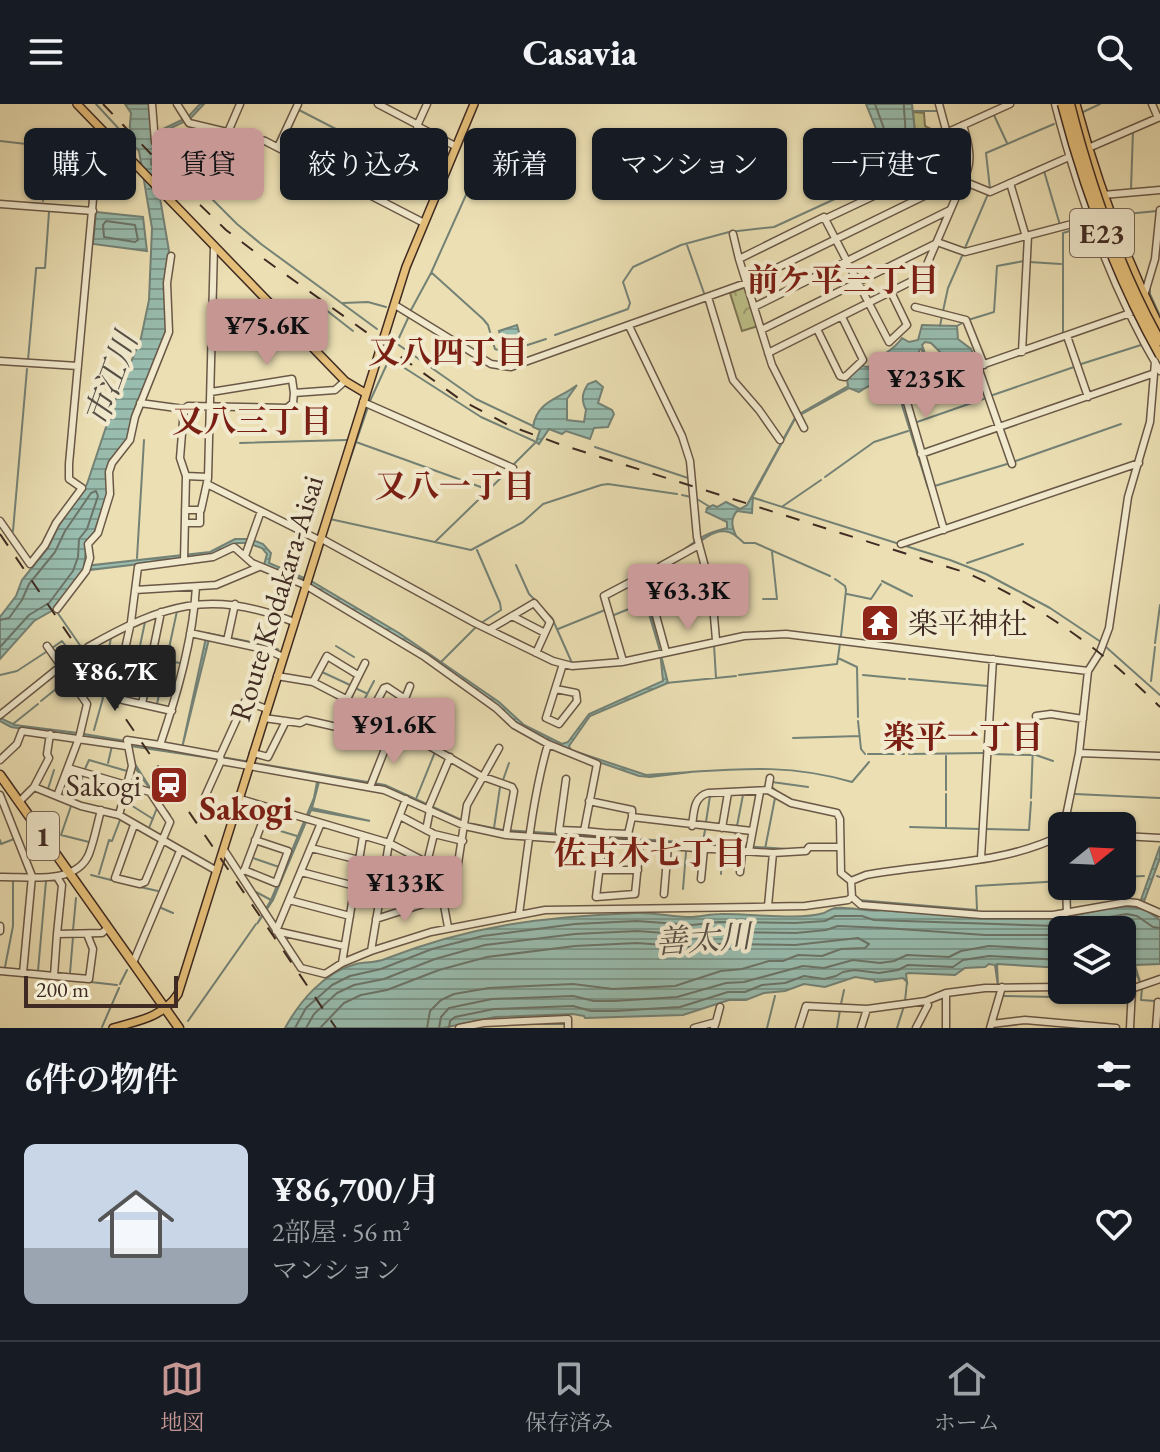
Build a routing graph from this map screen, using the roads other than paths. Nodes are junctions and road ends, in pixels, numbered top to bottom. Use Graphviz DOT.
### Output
graph roads {
  1 [pos="77,104"];
  2 [pos="152,104"];
  3 [pos="177,104"];
  4 [pos="240,104"];
  5 [pos="298,104"];
  6 [pos="378,104"];
  7 [pos="427,104"];
  8 [pos="474,104"];
  9 [pos="939,104"];
  10 [pos="1010,104"];
  11 [pos="1055,104"];
  12 [pos="1062,104"];
  13 [pos="1070,104"];
  14 [pos="1076,104"];
  15 [pos="1152,104"];
  16 [pos="1159,117"];
  17 [pos="963,125"];
  18 [pos="418,126"];
  19 [pos="100,128"];
  20 [pos="153,128"];
  21 [pos="214,128"];
  22 [pos="230,128"];
  23 [pos="964,128"];
  24 [pos="264,141"];
  25 [pos="455,146"];
  26 [pos="278,147"];
  27 [pos="1088,148"];
  28 [pos="1068,157"];
  29 [pos="136,165"];
  30 [pos="1010,183"];
  31 [pos="971,184"];
  32 [pos="1160,190"];
  33 [pos="1103,195"];
  34 [pos="94,200"];
  35 [pos="863,200"];
  36 [pos="915,200"];
  37 [pos="954,200"];
  38 [pos="383,202"];
  39 [pos="0,204"];
  40 [pos="950,210"];
  41 [pos="1160,210"];
  42 [pos="93,211"];
  43 [pos="1109,214"];
  44 [pos="824,217"];
  45 [pos="1089,220"];
  46 [pos="424,223"];
  47 [pos="733,234"];
  48 [pos="1027,237"];
  49 [pos="835,240"];
  50 [pos="937,243"];
  51 [pos="214,246"];
  52 [pos="171,256"];
  53 [pos="739,259"];
  54 [pos="846,261"];
  55 [pos="746,283"];
  56 [pos="857,283"];
  57 [pos="891,292"];
  58 [pos="1144,296"];
  59 [pos="708,297"];
  60 [pos="867,304"];
  61 [pos="395,305"];
  62 [pos="1149,306"];
  63 [pos="754,307"];
  64 [pos="915,307"];
  65 [pos="1130,314"];
  66 [pos="842,317"];
  67 [pos="629,326"];
  68 [pos="1160,326"];
  69 [pos="817,329"];
  70 [pos="761,330"];
  71 [pos="1067,336"];
  72 [pos="1160,341"];
  73 [pos="1145,345"];
  74 [pos="1022,352"];
  75 [pos="768,353"];
  76 [pos="1157,359"];
  77 [pos="0,361"];
  78 [pos="78,366"];
  79 [pos="981,366"];
  80 [pos="1156,373"];
  81 [pos="345,381"];
  82 [pos="211,392"];
  83 [pos="294,393"];
  84 [pos="1151,395"];
  85 [pos="1088,397"];
  86 [pos="1160,397"];
  87 [pos="364,398"];
  88 [pos="140,403"];
  89 [pos="210,407"];
  90 [pos="184,409"];
  91 [pos="1000,427"];
  92 [pos="804,428"];
  93 [pos="780,440"];
  94 [pos="921,454"];
  95 [pos="1011,462"];
  96 [pos="1139,463"];
  97 [pos="513,468"];
  98 [pos="186,476"];
  99 [pos="207,480"];
  100 [pos="185,510"];
  101 [pos="200,510"];
  102 [pos="261,511"];
  103 [pos="0,521"];
  104 [pos="185,523"];
  105 [pos="944,530"];
  106 [pos="320,539"];
  107 [pos="698,542"];
  108 [pos="901,544"];
  109 [pos="245,556"];
  110 [pos="184,558"];
  111 [pos="259,567"];
  112 [pos="644,578"];
  113 [pos="306,582"];
  114 [pos="196,587"];
  115 [pos="135,590"];
  116 [pos="235,604"];
  117 [pos="195,605"];
  118 [pos="57,609"];
  119 [pos="161,612"];
  120 [pos="512,616"];
  121 [pos="131,622"];
  122 [pos="294,622"];
  123 [pos="490,629"];
  124 [pos="190,633"];
  125 [pos="545,633"];
  126 [pos="228,639"];
  127 [pos="716,640"];
  128 [pos="47,646"];
  129 [pos="536,653"];
  130 [pos="663,653"];
  131 [pos="73,657"];
  132 [pos="283,657"];
  133 [pos="993,659"];
  134 [pos="623,661"];
  135 [pos="365,663"];
  136 [pos="563,664"];
  137 [pos="61,666"];
  138 [pos="1088,671"];
  139 [pos="358,675"];
  140 [pos="277,676"];
  141 [pos="313,682"];
  142 [pos="113,685"];
  143 [pos="410,686"];
  144 [pos="556,689"];
  145 [pos="347,699"];
  146 [pos="405,699"];
  147 [pos="142,704"];
  148 [pos="172,711"];
  149 [pos="371,712"];
  150 [pos="266,713"];
  151 [pos="0,715"];
  152 [pos="1036,716"];
  153 [pos="1083,719"];
  154 [pos="286,721"];
  155 [pos="339,726"];
  156 [pos="394,726"];
  157 [pos="50,734"];
  158 [pos="80,736"];
  159 [pos="389,739"];
  160 [pos="127,744"];
  161 [pos="548,744"];
  162 [pos="160,745"];
  163 [pos="499,748"];
  164 [pos="253,753"];
  165 [pos="1079,753"];
  166 [pos="1160,756"];
  167 [pos="450,757"];
  168 [pos="221,758"];
  169 [pos="0,760"];
  170 [pos="249,767"];
  171 [pos="68,768"];
  172 [pos="0,775"];
  173 [pos="481,776"];
  174 [pos="770,778"];
  175 [pos="566,779"];
  176 [pos="371,785"];
  177 [pos="128,786"];
  178 [pos="34,787"];
  179 [pos="764,791"];
  180 [pos="728,793"];
  181 [pos="0,795"];
  182 [pos="57,796"];
  183 [pos="240,799"];
  184 [pos="406,799"];
  185 [pos="203,801"];
  186 [pos="589,801"];
  187 [pos="19,802"];
  188 [pos="268,807"];
  189 [pos="429,808"];
  190 [pos="101,810"];
  191 [pos="1067,812"];
  192 [pos="119,815"];
  193 [pos="400,816"];
  194 [pos="632,817"];
  195 [pos="321,823"];
  196 [pos="466,824"];
  197 [pos="134,825"];
  198 [pos="692,826"];
  199 [pos="722,828"];
  200 [pos="426,830"];
  201 [pos="584,831"];
  202 [pos="752,831"];
  203 [pos="506,832"];
  204 [pos="434,834"];
  205 [pos="530,834"];
  206 [pos="558,834"];
  207 [pos="363,836"];
  208 [pos="603,837"];
  209 [pos="1136,837"];
  210 [pos="1160,838"];
  211 [pos="255,840"];
  212 [pos="1048,840"];
  213 [pos="163,841"];
  214 [pos="463,841"];
  215 [pos="389,843"];
  216 [pos="640,844"];
  217 [pos="668,846"];
  218 [pos="840,847"];
  219 [pos="311,848"];
  220 [pos="704,849"];
  221 [pos="747,849"];
  222 [pos="224,850"];
  223 [pos="180,851"];
  224 [pos="773,853"];
  225 [pos="981,858"];
  226 [pos="359,860"];
  227 [pos="427,863"];
  228 [pos="437,868"];
  229 [pos="244,870"];
  230 [pos="600,870"];
  231 [pos="638,870"];
  232 [pos="217,871"];
  233 [pos="301,872"];
  234 [pos="740,872"];
  235 [pos="68,873"];
  236 [pos="32,876"];
  237 [pos="0,877"];
  238 [pos="57,877"];
  239 [pos="241,878"];
  240 [pos="701,879"];
  241 [pos="851,881"];
  242 [pos="455,883"];
  243 [pos="355,886"];
  244 [pos="382,886"];
  245 [pos="664,894"];
  246 [pos="852,897"];
  247 [pos="442,898"];
  248 [pos="289,900"];
  249 [pos="1067,900"];
  250 [pos="768,906"];
  251 [pos="1067,913"];
  252 [pos="1160,913"];
  253 [pos="519,914"];
  254 [pos="350,916"];
  255 [pos="376,919"];
  256 [pos="448,927"];
  257 [pos="108,928"];
  258 [pos="276,931"];
  259 [pos="57,934"];
  260 [pos="87,934"];
  261 [pos="344,946"];
  262 [pos="371,951"];
  263 [pos="133,963"];
  264 [pos="342,963"];
  265 [pos="0,971"];
  266 [pos="23,973"];
  267 [pos="54,976"];
  268 [pos="1160,979"];
  269 [pos="1002,987"];
  270 [pos="1048,987"];
  271 [pos="1136,987"];
  272 [pos="946,993"];
  273 [pos="926,1001"];
  274 [pos="1158,1002"];
  275 [pos="1131,1004"];
  276 [pos="720,1007"];
  277 [pos="166,1008"];
  278 [pos="867,1009"];
  279 [pos="715,1025"];
  280 [pos="991,1026"];
  281 [pos="113,1028"];
  282 [pos="179,1028"];
  283 [pos="462,1028"];
  284 [pos="568,1028"];
  285 [pos="694,1028"];
  286 [pos="799,1028"];
  287 [pos="861,1028"];
  288 [pos="916,1028"];
  289 [pos="946,1028"];
  290 [pos="1116,1028"];
  291 [pos="1130,1028"];
  292 [pos="1156,1028"];
  1 -- 19 [label="main road"];
  2 -- 20 [label="street"];
  3 -- 21 [label="street"];
  4 -- 22 [label="street"];
  5 -- 26 [label="street"];
  6 -- 18 [label="street"];
  7 -- 18 [label="street"];
  8 -- 25 [label="main road, Route Kodakara-Aisai"];
  9 -- 17 [label="street"];
  10 -- 17 [label="street"];
  11 -- 28 [label="street"];
  12 -- 76 [label="highway, E23, bridge"];
  13 -- 72 [label="highway, E23, bridge"];
  14 -- 27 [label="main road"];
  15 -- 16 [label="street"];
  16 -- 27 [label="street"];
  17 -- 23 [label="street"];
  18 -- 25 [label="street"];
  18 -- 38 [label="street"];
  24 -- 26 [label="street"];
  25 -- 46 [label="main road, Route Kodakara-Aisai"];
  26 -- 38 [label="street"];
  27 -- 28 [label="street"];
  27 -- 33 [label="main road"];
  28 -- 30 [label="street"];
  28 -- 45 [label="street"];
  29 -- 51 [label="main road"];
  30 -- 31 [label="street"];
  30 -- 48 [label="street"];
  32 -- 33 [label="street"];
  33 -- 43 [label="main road"];
  34 -- 42 [label="street"];
  35 -- 44 [label="street"];
  36 -- 49 [label="street"];
  37 -- 40 [label="street"];
  38 -- 46 [label="street"];
  39 -- 42 [label="street"];
  40 -- 50 [label="street"];
  40 -- 54 [label="street"];
  41 -- 58 [label="street"];
  42 -- 78 [label="street"];
  43 -- 45 [label="street"];
  43 -- 58 [label="main road"];
  44 -- 49 [label="street"];
  44 -- 53 [label="street"];
  45 -- 48 [label="street"];
  45 -- 65 [label="street"];
  46 -- 61 [label="main road, Route Kodakara-Aisai"];
  47 -- 53 [label="street"];
  48 -- 50 [label="street"];
  48 -- 74 [label="street"];
  49 -- 54 [label="street"];
  49 -- 55 [label="street"];
  50 -- 56 [label="street"];
  50 -- 57 [label="street"];
  51 -- 81 [label="main road"];
  51 -- 82 [label="street"];
  52 -- 88 [label="street"];
  53 -- 55 [label="street"];
  54 -- 56 [label="street"];
  54 -- 63 [label="street"];
  55 -- 59 [label="street"];
  55 -- 63 [label="street"];
  56 -- 60 [label="street"];
  56 -- 70 [label="street"];
  57 -- 60 [label="street"];
  57 -- 60 [label="street"];
  58 -- 62 [label="main road"];
  59 -- 67 [label="street"];
  59 -- 93 [label="street"];
  60 -- 66 [label="street"];
  61 -- 67 [label="street"];
  61 -- 87 [label="main road, Route Kodakara-Aisai"];
  62 -- 65 [label="street"];
  62 -- 68 [label="main road"];
  63 -- 70 [label="street"];
  64 -- 79 [label="street"];
  65 -- 71 [label="street"];
  65 -- 73 [label="street"];
  66 -- 69 [label="street"];
  66 -- 69 [label="street"];
  67 -- 107 [label="street"];
  68 -- 73 [label="street"];
  69 -- 75 [label="street"];
  70 -- 75 [label="street"];
  71 -- 74 [label="street"];
  71 -- 85 [label="street"];
  73 -- 76 [label="street"];
  74 -- 79 [label="street"];
  75 -- 92 [label="street"];
  76 -- 80 [label="street"];
  77 -- 78 [label="street"];
  78 -- 103 [label="street"];
  79 -- 91 [label="street"];
  79 -- 94 [label="street"];
  80 -- 84 [label="street"];
  80 -- 85 [label="street"];
  81 -- 83 [label="street"];
  81 -- 87 [label="main road"];
  82 -- 83 [label="street"];
  82 -- 89 [label="street"];
  83 -- 89 [label="street"];
  84 -- 86 [label="street"];
  84 -- 96 [label="street"];
  85 -- 91 [label="street"];
  87 -- 97 [label="street"];
  87 -- 106 [label="main road, Route Kodakara-Aisai"];
  88 -- 90 [label="street"];
  88 -- 118 [label="street"];
  89 -- 90 [label="street"];
  89 -- 99 [label="street"];
  90 -- 98 [label="street"];
  91 -- 94 [label="street"];
  91 -- 95 [label="street"];
  94 -- 105 [label="street"];
  96 -- 105 [label="street"];
  96 -- 138 [label="street"];
  98 -- 99 [label="street"];
  98 -- 100 [label="street"];
  99 -- 101 [label="street"];
  99 -- 102 [label="street"];
  100 -- 101 [label="street"];
  100 -- 104 [label="street"];
  101 -- 104 [label="street"];
  102 -- 106 [label="street"];
  102 -- 109 [label="street"];
  104 -- 110 [label="street"];
  105 -- 108 [label="street"];
  106 -- 113 [label="main road, Route Kodakara-Aisai"];
  106 -- 123 [label="street"];
  107 -- 112 [label="street"];
  107 -- 127 [label="street"];
  109 -- 110 [label="street"];
  109 -- 111 [label="street"];
  110 -- 115 [label="street"];
  111 -- 113 [label="street"];
  111 -- 114 [label="street"];
  112 -- 130 [label="street"];
  112 -- 134 [label="street"];
  113 -- 122 [label="main road, Route Kodakara-Aisai"];
  113 -- 161 [label="street"];
  114 -- 115 [label="street"];
  114 -- 117 [label="street"];
  115 -- 121 [label="street"];
  116 -- 117 [label="street"];
  116 -- 122 [label="street"];
  116 -- 126 [label="street"];
  117 -- 119 [label="street"];
  117 -- 124 [label="street"];
  119 -- 121 [label="street"];
  119 -- 147 [label="street"];
  120 -- 123 [label="street"];
  120 -- 125 [label="street"];
  120 -- 125 [label="street"];
  121 -- 142 [label="street"];
  121 -- 142 [label="street"];
  122 -- 132 [label="main road, Route Kodakara-Aisai"];
  123 -- 129 [label="street"];
  124 -- 126 [label="street"];
  124 -- 148 [label="street"];
  125 -- 129 [label="street"];
  126 -- 132 [label="street"];
  127 -- 130 [label="street"];
  127 -- 133 [label="street"];
  128 -- 137 [label="street"];
  129 -- 136 [label="street"];
  130 -- 134 [label="street"];
  131 -- 137 [label="street"];
  132 -- 140 [label="main road, Route Kodakara-Aisai"];
  133 -- 138 [label="street"];
  133 -- 225 [label="street"];
  134 -- 136 [label="street"];
  135 -- 139 [label="street"];
  136 -- 144 [label="street"];
  137 -- 151 [label="street"];
  137 -- 158 [label="street"];
  138 -- 153 [label="street"];
  139 -- 141 [label="street"];
  139 -- 145 [label="street"];
  140 -- 141 [label="street"];
  140 -- 150 [label="main road, Route Kodakara-Aisai"];
  141 -- 145 [label="street"];
  142 -- 147 [label="street"];
  143 -- 146 [label="street"];
  144 -- 144 [label="street"];
  145 -- 149 [label="street"];
  145 -- 155 [label="street"];
  146 -- 149 [label="street"];
  146 -- 156 [label="street"];
  147 -- 148 [label="street"];
  148 -- 162 [label="street"];
  149 -- 156 [label="street"];
  150 -- 154 [label="street"];
  150 -- 164 [label="main road, Route Kodakara-Aisai"];
  150 -- 168 [label="street"];
  152 -- 153 [label="street"];
  153 -- 165 [label="street"];
  154 -- 155 [label="street"];
  154 -- 164 [label="street"];
  155 -- 159 [label="street"];
  156 -- 159 [label="street"];
  156 -- 167 [label="street"];
  157 -- 158 [label="street"];
  157 -- 169 [label="street"];
  157 -- 178 [label="street"];
  158 -- 160 [label="street"];
  158 -- 171 [label="street"];
  159 -- 176 [label="street"];
  160 -- 162 [label="street"];
  160 -- 177 [label="street"];
  161 -- 186 [label="street"];
  161 -- 205 [label="street"];
  162 -- 168 [label="street"];
  163 -- 173 [label="street"];
  164 -- 170 [label="main road, Route Kodakara-Aisai"];
  165 -- 166 [label="street"];
  165 -- 191 [label="street"];
  167 -- 173 [label="street"];
  167 -- 189 [label="street"];
  168 -- 170 [label="street"];
  168 -- 185 [label="street"];
  170 -- 176 [label="street"];
  170 -- 183 [label="main road, Route Kodakara-Aisai"];
  171 -- 177 [label="street"];
  171 -- 182 [label="street"];
  172 -- 187 [label="highway, 1"];
  173 -- 196 [label="street"];
  173 -- 203 [label="street"];
  174 -- 179 [label="street"];
  175 -- 206 [label="street"];
  176 -- 184 [label="street"];
  177 -- 192 [label="street"];
  177 -- 213 [label="street"];
  178 -- 182 [label="street"];
  178 -- 187 [label="street"];
  179 -- 180 [label="street"];
  179 -- 202 [label="street"];
  179 -- 218 [label="street"];
  180 -- 198 [label="street"];
  180 -- 199 [label="street"];
  181 -- 236 [label="street"];
  182 -- 190 [label="street"];
  183 -- 188 [label="street"];
  183 -- 222 [label="main road, Route Kodakara-Aisai"];
  184 -- 189 [label="street"];
  184 -- 193 [label="street"];
  186 -- 194 [label="street"];
  186 -- 201 [label="street"];
  187 -- 235 [label="highway, 1"];
  188 -- 195 [label="street"];
  188 -- 211 [label="street"];
  189 -- 196 [label="street"];
  189 -- 200 [label="street"];
  190 -- 192 [label="street"];
  190 -- 235 [label="street"];
  192 -- 197 [label="street"];
  193 -- 200 [label="street"];
  193 -- 215 [label="street"];
  194 -- 198 [label="street"];
  194 -- 208 [label="street"];
  195 -- 207 [label="street"];
  195 -- 219 [label="street"];
  196 -- 203 [label="street"];
  196 -- 214 [label="street"];
  197 -- 213 [label="street"];
  197 -- 213 [label="street"];
  198 -- 199 [label="street"];
  199 -- 202 [label="street"];
  200 -- 204 [label="street"];
  201 -- 206 [label="street"];
  201 -- 208 [label="street"];
  202 -- 221 [label="street"];
  203 -- 205 [label="street"];
  204 -- 214 [label="street"];
  204 -- 227 [label="street"];
  205 -- 206 [label="street"];
  205 -- 253 [label="street"];
  206 -- 208 [label="street"];
  207 -- 215 [label="street"];
  207 -- 226 [label="street"];
  208 -- 216 [label="street"];
  208 -- 230 [label="street"];
  209 -- 210 [label="street"];
  211 -- 229 [label="street"];
  211 -- 229 [label="street"];
  212 -- 225 [label="street"];
  213 -- 223 [label="street"];
  214 -- 242 [label="street"];
  215 -- 227 [label="street"];
  215 -- 244 [label="street"];
  216 -- 217 [label="street"];
  216 -- 231 [label="street"];
  217 -- 220 [label="street"];
  217 -- 245 [label="street"];
  218 -- 224 [label="street"];
  218 -- 241 [label="street"];
  219 -- 226 [label="street"];
  219 -- 233 [label="street"];
  220 -- 221 [label="street"];
  220 -- 240 [label="street"];
  221 -- 224 [label="street"];
  221 -- 234 [label="street"];
  222 -- 232 [label="main road, Route Kodakara-Aisai"];
  222 -- 239 [label="street"];
  223 -- 232 [label="street"];
  223 -- 263 [label="street"];
  224 -- 250 [label="street"];
  225 -- 241 [label="street"];
  226 -- 243 [label="street"];
  227 -- 228 [label="street"];
  228 -- 244 [label="street"];
  228 -- 247 [label="street"];
  229 -- 239 [label="street"];
  230 -- 231 [label="street"];
  230 -- 231 [label="street"];
  232 -- 277 [label="main road, Route Kodakara-Aisai"];
  233 -- 243 [label="street"];
  233 -- 248 [label="street"];
  235 -- 238 [label="street"];
  235 -- 257 [label="highway, 1"];
  236 -- 237 [label="street"];
  236 -- 238 [label="street"];
  236 -- 266 [label="street"];
  238 -- 259 [label="street"];
  239 -- 258 [label="street"];
  241 -- 246 [label="street"];
  243 -- 254 [label="street"];
  244 -- 255 [label="street"];
  246 -- 250 [label="street"];
  246 -- 251 [label="street"];
  247 -- 255 [label="street"];
  247 -- 256 [label="street"];
  248 -- 254 [label="street"];
  248 -- 258 [label="street"];
  249 -- 251 [label="street"];
  250 -- 253 [label="street"];
  251 -- 252 [label="street"];
  253 -- 256 [label="street"];
  254 -- 261 [label="street"];
  255 -- 262 [label="street"];
  256 -- 262 [label="street"];
  257 -- 260 [label="street"];
  257 -- 263 [label="highway, 1"];
  258 -- 261 [label="street"];
  258 -- 264 [label="street"];
  259 -- 260 [label="street"];
  259 -- 267 [label="street"];
  260 -- 267 [label="street"];
  261 -- 264 [label="street"];
  262 -- 264 [label="street"];
  263 -- 277 [label="highway, 1"];
  265 -- 266 [label="street"];
  266 -- 267 [label="street"];
  268 -- 271 [label="street"];
  269 -- 270 [label="street"];
  269 -- 272 [label="street"];
  269 -- 280 [label="street"];
  272 -- 273 [label="street"];
  272 -- 289 [label="street"];
  273 -- 278 [label="street"];
  273 -- 288 [label="street"];
  274 -- 292 [label="street"];
  275 -- 291 [label="street"];
  276 -- 279 [label="street"];
  277 -- 281 [label="main road"];
  277 -- 282 [label="highway, 1"];
  278 -- 286 [label="street"];
  278 -- 287 [label="street"];
  279 -- 285 [label="street"];
  280 -- 290 [label="street"];
  283 -- 284 [label="street"];
}
